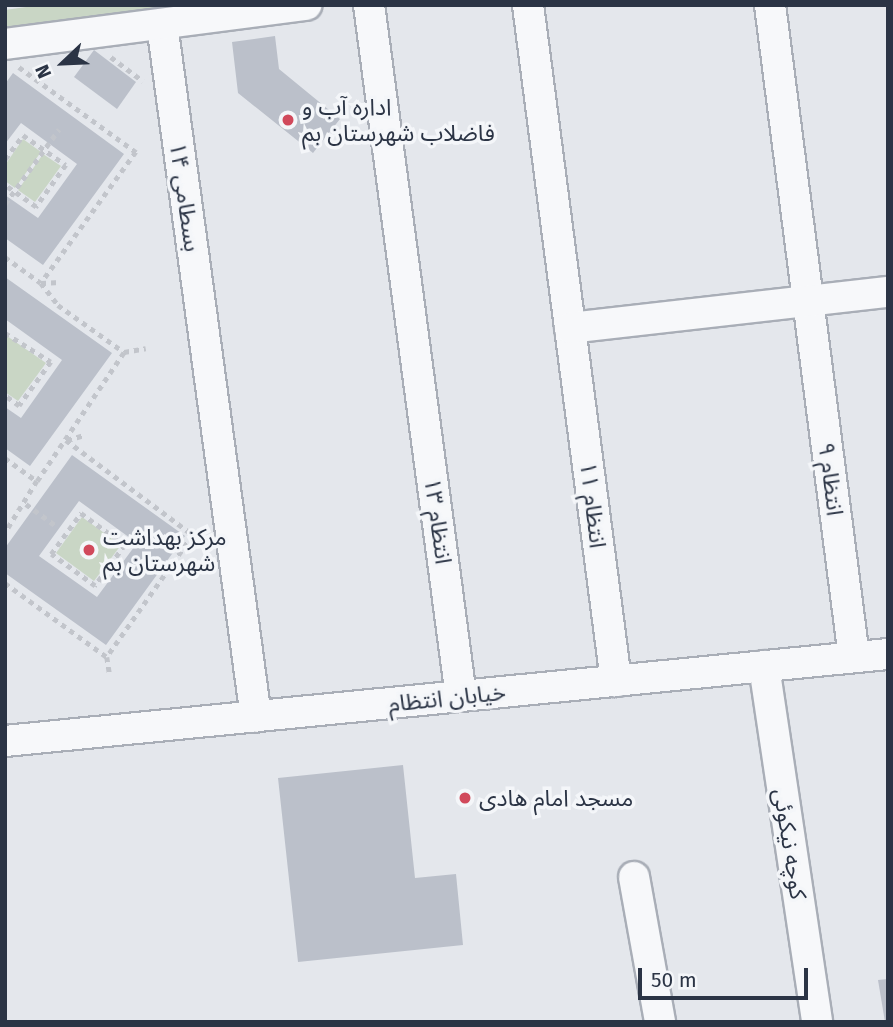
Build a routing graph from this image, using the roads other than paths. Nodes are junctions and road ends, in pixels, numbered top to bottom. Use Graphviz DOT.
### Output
graph roads {
  1 [pos="306,5"];
  2 [pos="369,5"];
  3 [pos="528,5"];
  4 [pos="770,5"];
  5 [pos="162,24"];
  6 [pos="8,53"];
  7 [pos="888,292"];
  8 [pos="808,301"];
  9 [pos="570,328"];
  10 [pos="888,654"];
  11 [pos="854,657"];
  12 [pos="764,666"];
  13 [pos="616,681"];
  14 [pos="461,696"];
  15 [pos="256,716"];
  16 [pos="5,741"];
  17 [pos="634,877"];
  18 [pos="660,1022"];
  19 [pos="817,1022"];
  1 -- 5 [label="street"];
  2 -- 14 [label="street, انتظام ۱۳"];
  3 -- 9 [label="street, انتظام ۱۱"];
  4 -- 8 [label="street, انتظام ۹"];
  5 -- 6 [label="street"];
  5 -- 15 [label="street, بسطامی ۱۴"];
  7 -- 8 [label="street"];
  8 -- 9 [label="street"];
  8 -- 11 [label="street, انتظام ۹"];
  9 -- 13 [label="street, انتظام ۱۱"];
  10 -- 11 [label="street, خیابان انتظام"];
  11 -- 12 [label="street, خیابان انتظام"];
  12 -- 13 [label="street, خیابان انتظام"];
  12 -- 19 [label="street, کوچه نیکوئی"];
  13 -- 14 [label="street, خیابان انتظام"];
  14 -- 15 [label="street, خیابان انتظام"];
  15 -- 16 [label="street, خیابان انتظام"];
  17 -- 18 [label="street"];
}
